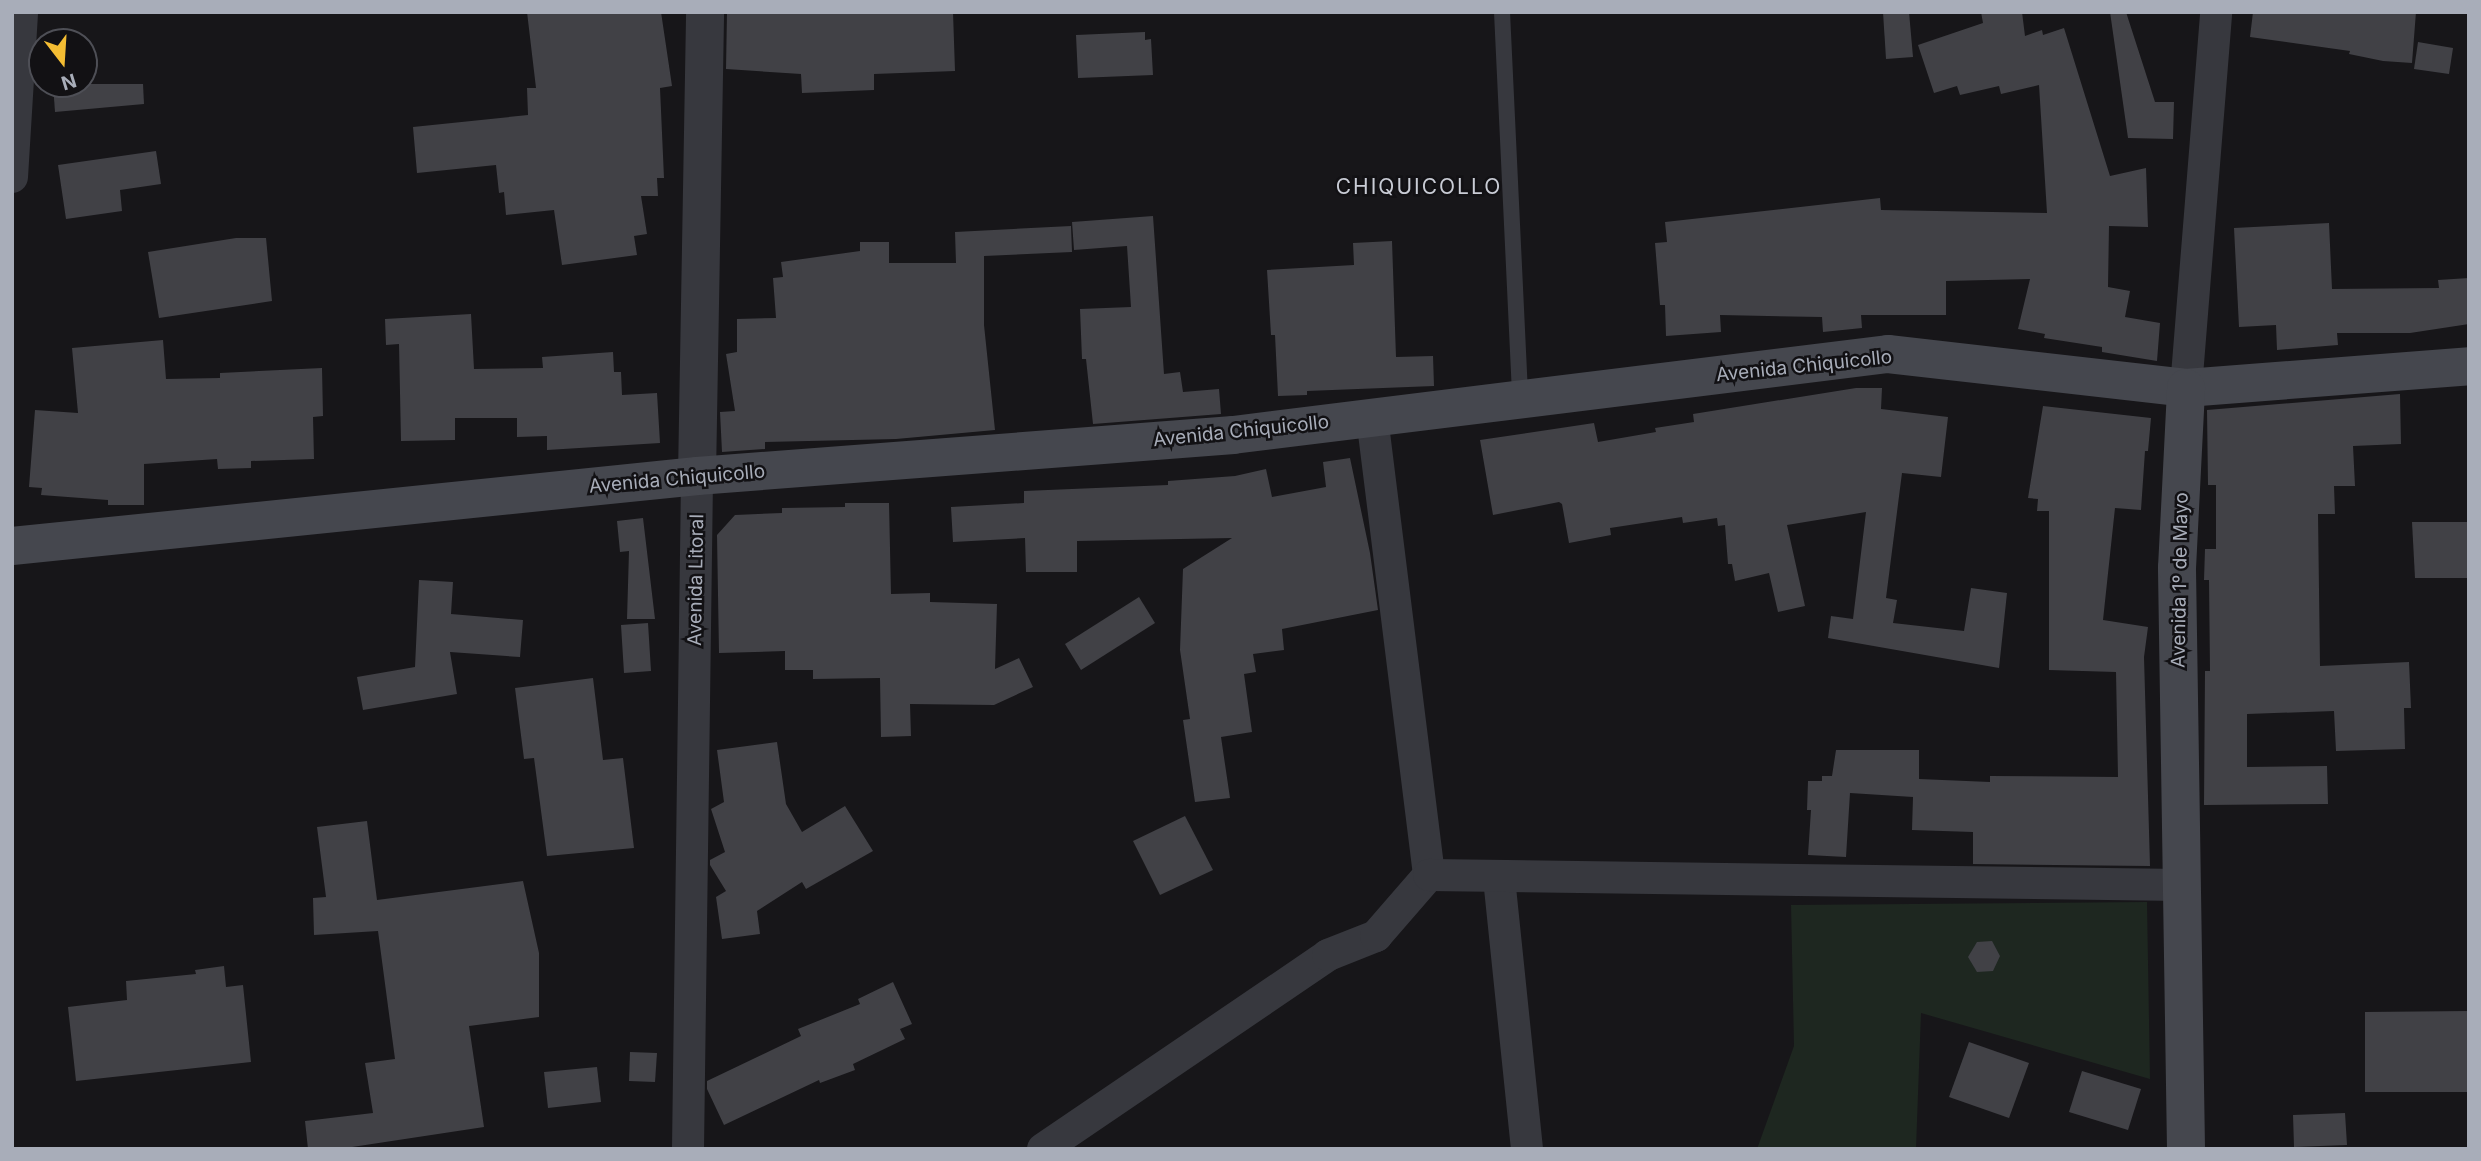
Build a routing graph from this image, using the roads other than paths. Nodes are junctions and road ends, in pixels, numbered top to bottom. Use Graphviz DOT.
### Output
graph roads {
  1 [pos="22,12"];
  2 [pos="705,12"];
  3 [pos="1502,12"];
  4 [pos="2216,12"];
  5 [pos="12,177"];
  6 [pos="2469,366"];
  7 [pos="2186,388"];
  8 [pos="1520,398"];
  9 [pos="1372,417"];
  10 [pos="697,476"];
  11 [pos="12,546"];
  12 [pos="1429,876"];
  13 [pos="1499,878"];
  14 [pos="2182,885"];
  15 [pos="688,1149"];
  16 [pos="1043,1149"];
  17 [pos="1527,1149"];
  18 [pos="2186,1149"];
  1 -- 5 [label="street"];
  2 -- 10 [label="street, Avenida Litoral"];
  3 -- 8 [label="lane"];
  4 -- 7 [label="street, Avenida 1º de Mayo"];
  6 -- 7 [label="main road, Avenida Chiquicollo"];
  7 -- 8 [label="main road, Avenida Chiquicollo"];
  7 -- 14 [label="main road, Avenida 1º de Mayo"];
  8 -- 9 [label="main road, Avenida Chiquicollo"];
  9 -- 10 [label="main road, Avenida Chiquicollo"];
  9 -- 12 [label="street"];
  10 -- 11 [label="main road, Avenida Chiquicollo"];
  10 -- 15 [label="street, Avenida Litoral"];
  12 -- 13 [label="street"];
  12 -- 16 [label="street"];
  13 -- 14 [label="street"];
  13 -- 17 [label="street"];
  14 -- 18 [label="main road, Avenida 1º de Mayo"];
}
